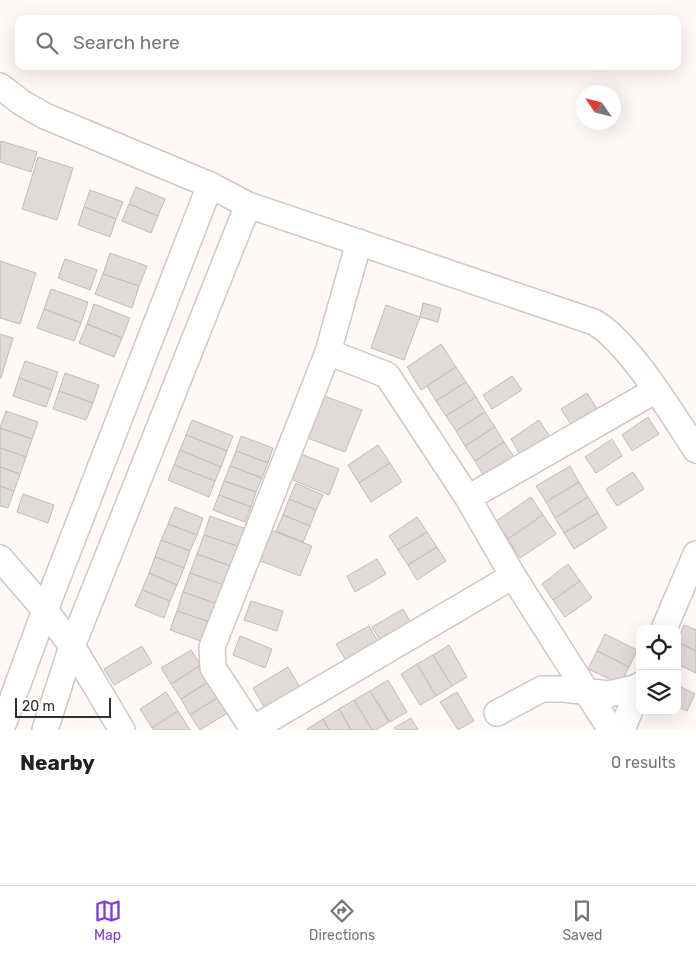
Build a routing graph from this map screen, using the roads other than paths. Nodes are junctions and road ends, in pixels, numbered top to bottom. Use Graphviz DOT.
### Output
graph roads {
  1 [pos="0,86"];
  2 [pos="210,185"];
  3 [pos="248,205"];
  4 [pos="359,242"];
  5 [pos="328,352"];
  6 [pos="656,390"];
  7 [pos="696,450"];
  8 [pos="468,498"];
  9 [pos="696,554"];
  10 [pos="0,558"];
  11 [pos="513,576"];
  12 [pos="45,610"];
  13 [pos="666,625"];
  14 [pos="72,646"];
  15 [pos="636,687"];
  16 [pos="587,693"];
  17 [pos="636,694"];
  18 [pos="497,713"];
  19 [pos="1,730"];
  20 [pos="45,730"];
  21 [pos="122,730"];
  22 [pos="252,730"];
  23 [pos="611,730"];
  24 [pos="622,730"];
  1 -- 2 [label="street"];
  2 -- 3 [label="street"];
  2 -- 12 [label="street"];
  3 -- 4 [label="street"];
  3 -- 14 [label="street"];
  4 -- 5 [label="street"];
  4 -- 6 [label="street"];
  5 -- 8 [label="street"];
  5 -- 22 [label="street"];
  6 -- 7 [label="street"];
  6 -- 8 [label="street"];
  8 -- 11 [label="street"];
  9 -- 13 [label="street"];
  10 -- 12 [label="street"];
  11 -- 16 [label="street"];
  11 -- 22 [label="street"];
  12 -- 14 [label="street"];
  12 -- 19 [label="street"];
  14 -- 20 [label="street"];
  14 -- 21 [label="street"];
  15 -- 16 [label="street"];
  16 -- 18 [label="street"];
  16 -- 23 [label="street"];
  17 -- 24 [label="street"];
}
